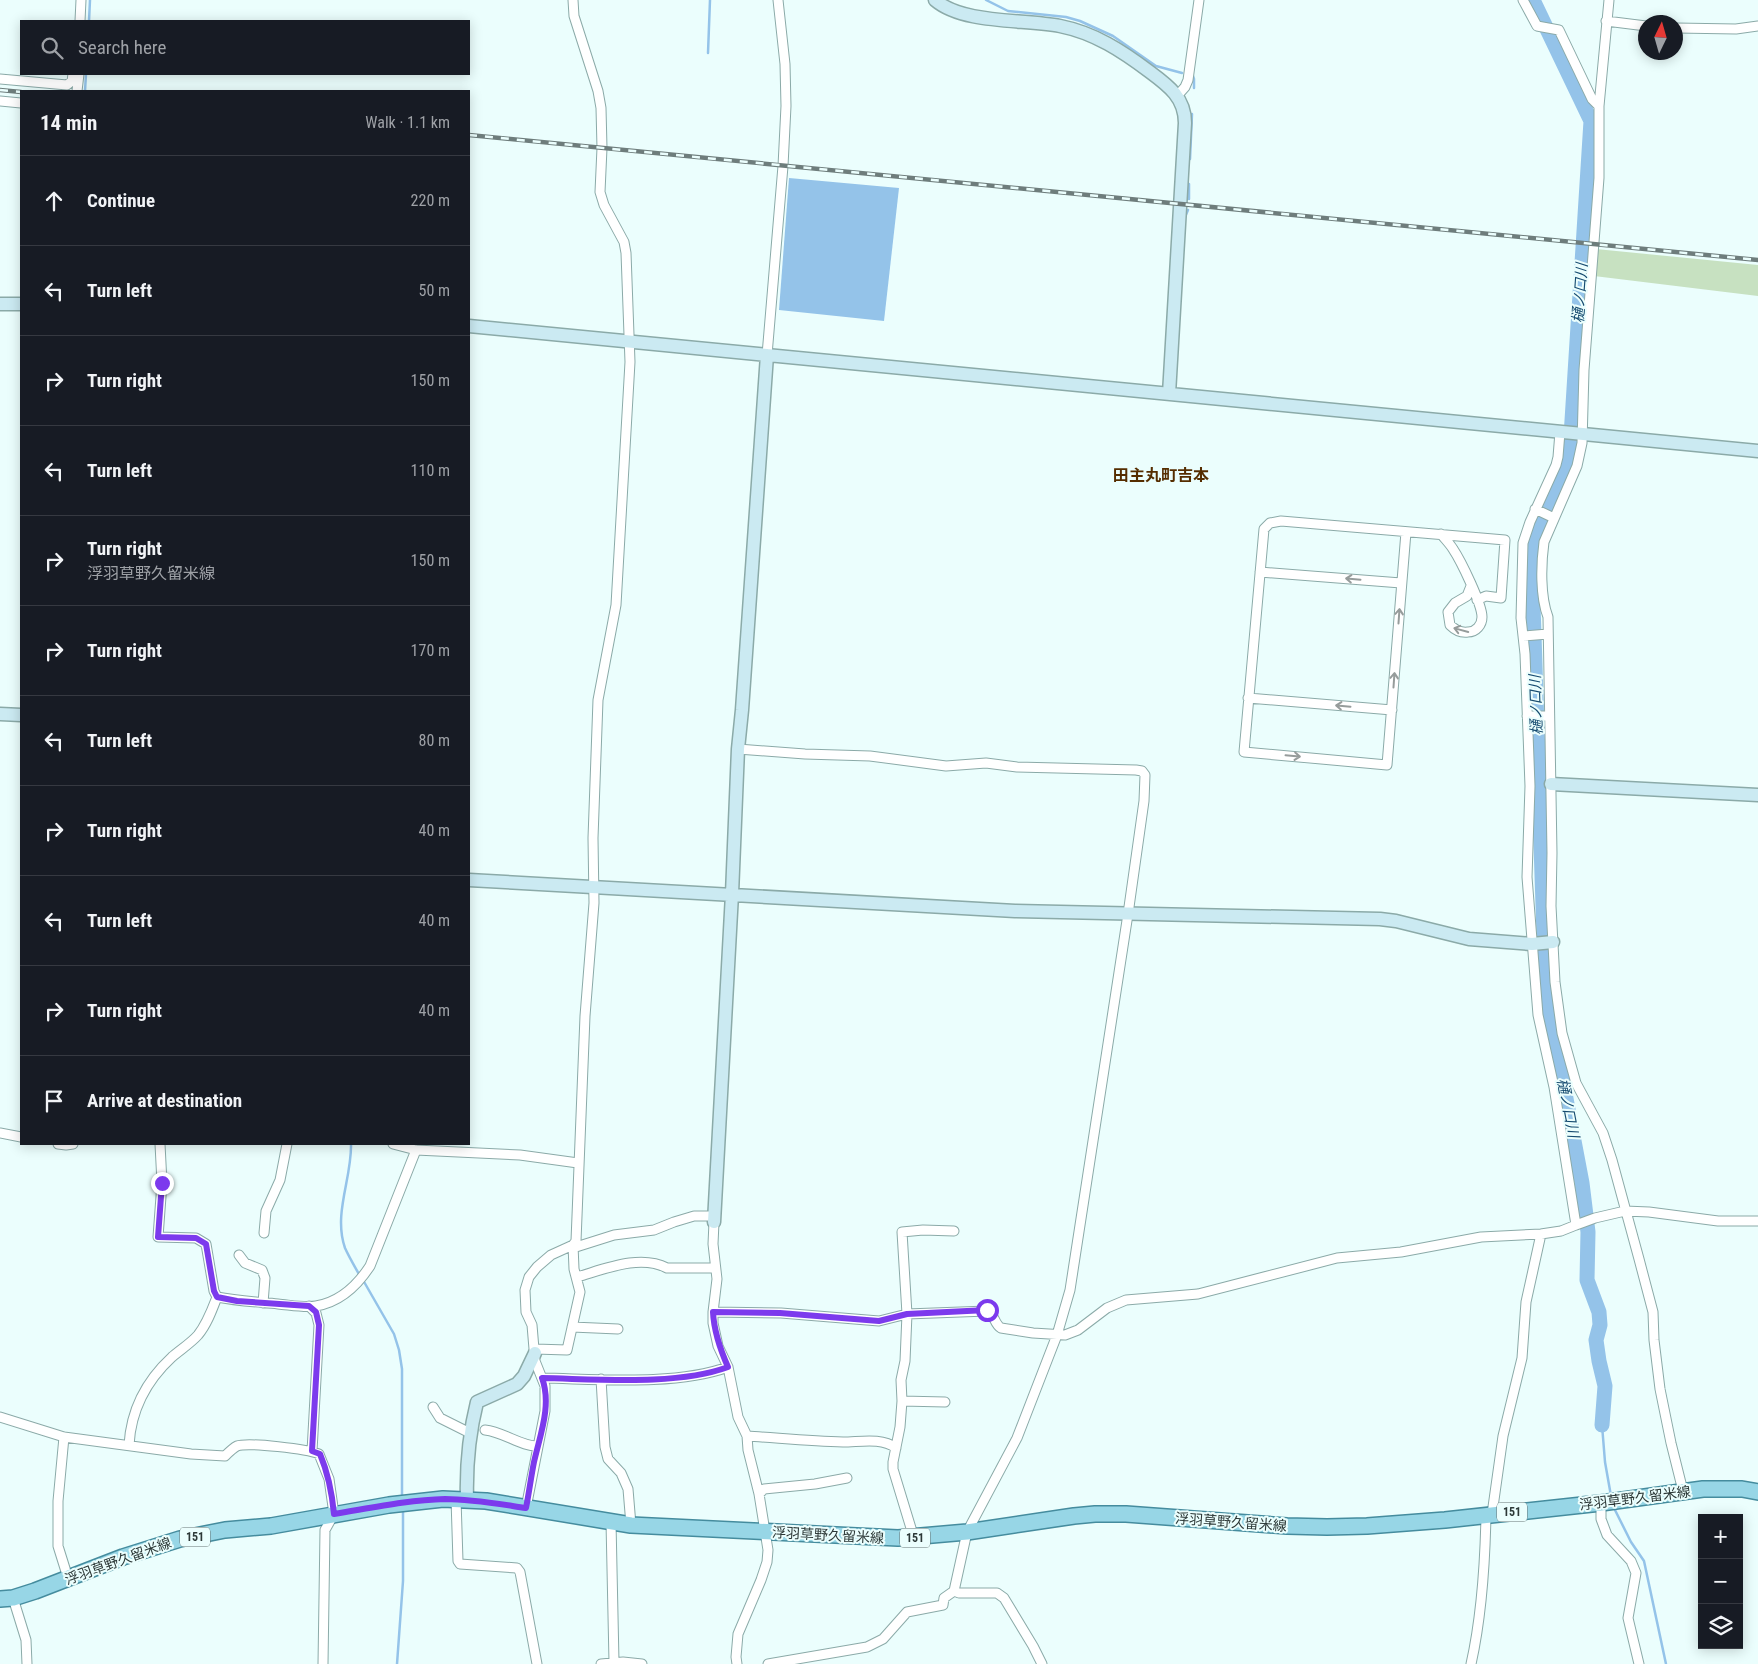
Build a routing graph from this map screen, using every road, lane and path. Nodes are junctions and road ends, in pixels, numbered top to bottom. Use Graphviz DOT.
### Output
graph roads {
  1 [pos="81,0"];
  2 [pos="572,0"];
  3 [pos="778,0"];
  4 [pos="935,0"];
  5 [pos="1199,0"];
  6 [pos="1522,0"];
  7 [pos="1609,0"];
  8 [pos="80,20"];
  9 [pos="1606,21"];
  10 [pos="1638,25"];
  11 [pos="1758,26"];
  12 [pos="1683,28"];
  13 [pos="73,75"];
  14 [pos="79,75"];
  15 [pos="0,79"];
  16 [pos="77,90"];
  17 [pos="1177,96"];
  18 [pos="0,101"];
  19 [pos="20,103"];
  20 [pos="1599,106"];
  21 [pos="0,304"];
  22 [pos="20,304"];
  23 [pos="470,326"];
  24 [pos="629,342"];
  25 [pos="767,355"];
  26 [pos="1169,394"];
  27 [pos="1562,432"];
  28 [pos="1580,433"];
  29 [pos="1758,451"];
  30 [pos="1537,510"];
  31 [pos="1552,517"];
  32 [pos="1406,532"];
  33 [pos="1440,534"];
  34 [pos="1260,572"];
  35 [pos="1401,583"];
  36 [pos="1471,586"];
  37 [pos="1477,600"];
  38 [pos="1546,634"];
  39 [pos="1525,636"];
  40 [pos="1248,698"];
  41 [pos="1392,710"];
  42 [pos="0,714"];
  43 [pos="20,715"];
  44 [pos="1529,716"];
  45 [pos="1548,716"];
  46 [pos="738,749"];
  47 [pos="1551,784"];
  48 [pos="1758,795"];
  49 [pos="470,880"];
  50 [pos="594,887"];
  51 [pos="732,894"];
  52 [pos="1128,914"];
  53 [pos="1552,942"];
  54 [pos="1534,944"];
  55 [pos="0,1133"];
  56 [pos="20,1137"];
  57 [pos="160,1145"];
  58 [pos="287,1145"];
  59 [pos="397,1145"];
  60 [pos="416,1150"];
  61 [pos="578,1163"];
  62 [pos="1625,1211"];
  63 [pos="714,1219"];
  64 [pos="1758,1221"];
  65 [pos="1578,1224"];
  66 [pos="954,1231"];
  67 [pos="264,1233"];
  68 [pos="1541,1234"];
  69 [pos="573,1245"];
  70 [pos="239,1254"];
  71 [pos="715,1268"];
  72 [pos="577,1277"];
  73 [pos="217,1297"];
  74 [pos="263,1303"];
  75 [pos="309,1306"];
  76 [pos="713,1312"];
  77 [pos="907,1314"];
  78 [pos="572,1327"];
  79 [pos="618,1329"];
  80 [pos="1057,1335"];
  81 [pos="535,1351"];
  82 [pos="728,1367"];
  83 [pos="542,1378"];
  84 [pos="601,1379"];
  85 [pos="902,1400"];
  86 [pos="945,1402"];
  87 [pos="434,1407"];
  88 [pos="0,1417"];
  89 [pos="485,1430"];
  90 [pos="470,1433"];
  91 [pos="747,1436"];
  92 [pos="64,1437"];
  93 [pos="129,1445"];
  94 [pos="538,1446"];
  95 [pos="896,1448"];
  96 [pos="312,1451"];
  97 [pos="846,1478"];
  98 [pos="1683,1491"];
  99 [pos="1758,1492"];
  100 [pos="759,1494"];
  101 [pos="462,1500"];
  102 [pos="1603,1502"];
  103 [pos="526,1508"];
  104 [pos="334,1514"];
  105 [pos="1489,1514"];
  106 [pos="611,1522"];
  107 [pos="631,1525"];
  108 [pos="765,1532"];
  109 [pos="967,1532"];
  110 [pos="914,1538"];
  111 [pos="68,1578"];
  112 [pos="954,1590"];
  113 [pos="7,1598"];
  114 [pos="809,1661"];
  115 [pos="614,1662"];
  116 [pos="27,1664"];
  117 [pos="323,1664"];
  118 [pos="537,1664"];
  119 [pos="601,1664"];
  120 [pos="642,1664"];
  121 [pos="738,1664"];
  122 [pos="768,1664"];
  123 [pos="1042,1664"];
  124 [pos="1471,1664"];
  125 [pos="1639,1664"];
  1 -- 8 [label="street"];
  2 -- 24 [label="street"];
  3 -- 25 [label="street"];
  4 -- 17 [label="street"];
  5 -- 17 [label="street"];
  6 -- 20 [label="street"];
  7 -- 9 [label="street"];
  9 -- 10 [label="street"];
  9 -- 20 [label="street"];
  11 -- 12 [label="street"];
  13 -- 15 [label="street"];
  14 -- 16 [label="street"];
  17 -- 26 [label="street"];
  18 -- 19 [label="street"];
  20 -- 28 [label="street"];
  21 -- 22 [label="street"];
  23 -- 24 [label="street"];
  24 -- 25 [label="street"];
  24 -- 50 [label="street"];
  25 -- 26 [label="street"];
  25 -- 46 [label="street"];
  26 -- 27 [label="street"];
  27 -- 28 [label="street"];
  27 -- 30 [label="street"];
  28 -- 29 [label="street"];
  28 -- 31 [label="street"];
  30 -- 31 [label="street"];
  30 -- 39 [label="street"];
  31 -- 38 [label="street"];
  32 -- 33 [label="street"];
  32 -- 34 [label="street"];
  32 -- 35 [label="street"];
  33 -- 36 [label="street"];
  33 -- 37 [label="street"];
  35 -- 34 [label="street, one-way"];
  34 -- 40 [label="street"];
  41 -- 35 [label="street, one-way"];
  36 -- 37 [label="street"];
  37 -- 36 [label="street, one-way"];
  38 -- 39 [label="street"];
  38 -- 45 [label="street"];
  39 -- 44 [label="street"];
  41 -- 40 [label="street, one-way"];
  40 -- 41 [label="street, one-way"];
  42 -- 43 [label="street"];
  44 -- 45 [label="street"];
  44 -- 54 [label="street"];
  45 -- 47 [label="street"];
  46 -- 51 [label="street"];
  46 -- 52 [label="street"];
  47 -- 48 [label="street"];
  47 -- 53 [label="street"];
  49 -- 50 [label="street"];
  50 -- 51 [label="street"];
  50 -- 61 [label="street"];
  51 -- 52 [label="street"];
  51 -- 63 [label="street"];
  52 -- 54 [label="street"];
  52 -- 80 [label="street"];
  53 -- 54 [label="street"];
  53 -- 62 [label="street"];
  54 -- 65 [label="street"];
  55 -- 56 [label="street"];
  57 -- 73 [label="street"];
  58 -- 67 [label="street"];
  59 -- 60 [label="street"];
  60 -- 61 [label="street"];
  60 -- 75 [label="street"];
  61 -- 69 [label="street"];
  62 -- 64 [label="street"];
  62 -- 65 [label="street"];
  62 -- 98 [label="street"];
  63 -- 69 [label="street"];
  63 -- 71 [label="street"];
  65 -- 68 [label="street"];
  66 -- 77 [label="street"];
  68 -- 80 [label="street"];
  68 -- 105 [label="street"];
  69 -- 72 [label="street"];
  69 -- 81 [label="street"];
  70 -- 74 [label="street"];
  71 -- 72 [label="street"];
  71 -- 76 [label="street"];
  72 -- 78 [label="street"];
  73 -- 74 [label="street"];
  73 -- 93 [label="street"];
  74 -- 75 [label="street"];
  75 -- 96 [label="street"];
  76 -- 77 [label="street"];
  76 -- 82 [label="street"];
  77 -- 80 [label="street"];
  77 -- 85 [label="street"];
  78 -- 79 [label="street"];
  78 -- 81 [label="street"];
  80 -- 109 [label="street"];
  81 -- 83 [label="street"];
  81 -- 90 [label="street"];
  82 -- 84 [label="street"];
  82 -- 91 [label="street"];
  83 -- 84 [label="street"];
  83 -- 94 [label="street"];
  84 -- 107 [label="street"];
  85 -- 86 [label="street"];
  85 -- 95 [label="street"];
  87 -- 90 [label="street"];
  88 -- 92 [label="street"];
  89 -- 94 [label="street"];
  90 -- 101 [label="street"];
  91 -- 95 [label="street"];
  91 -- 100 [label="street"];
  92 -- 93 [label="street"];
  92 -- 111 [label="street"];
  93 -- 96 [label="street"];
  94 -- 103 [label="street"];
  95 -- 110 [label="street"];
  96 -- 104 [label="street"];
  97 -- 100 [label="street"];
  98 -- 99 [label="main road, 浮羽草野久留米線 / 151"];
  98 -- 102 [label="main road, 浮羽草野久留米線 / 151"];
  100 -- 108 [label="street"];
  101 -- 103 [label="main road, 浮羽草野久留米線 / 151"];
  101 -- 104 [label="main road, 浮羽草野久留米線 / 151"];
  101 -- 118 [label="street"];
  102 -- 105 [label="main road, 浮羽草野久留米線 / 151"];
  102 -- 125 [label="street"];
  103 -- 106 [label="main road, 浮羽草野久留米線 / 151"];
  104 -- 111 [label="main road, 浮羽草野久留米線 / 151"];
  104 -- 117 [label="street"];
  105 -- 109 [label="main road, 浮羽草野久留米線 / 151"];
  105 -- 124 [label="street"];
  106 -- 107 [label="main road, 浮羽草野久留米線 / 151"];
  106 -- 115 [label="street"];
  107 -- 108 [label="main road, 浮羽草野久留米線 / 151"];
  108 -- 110 [label="main road, 浮羽草野久留米線 / 151"];
  108 -- 121 [label="street"];
  109 -- 110 [label="main road, 浮羽草野久留米線 / 151"];
  109 -- 112 [label="street"];
  111 -- 113 [label="main road, 浮羽草野久留米線 / 151"];
  112 -- 114 [label="street"];
  112 -- 123 [label="street"];
  113 -- 116 [label="street"];
  114 -- 122 [label="street"];
  115 -- 119 [label="street"];
  115 -- 120 [label="street"];
}
